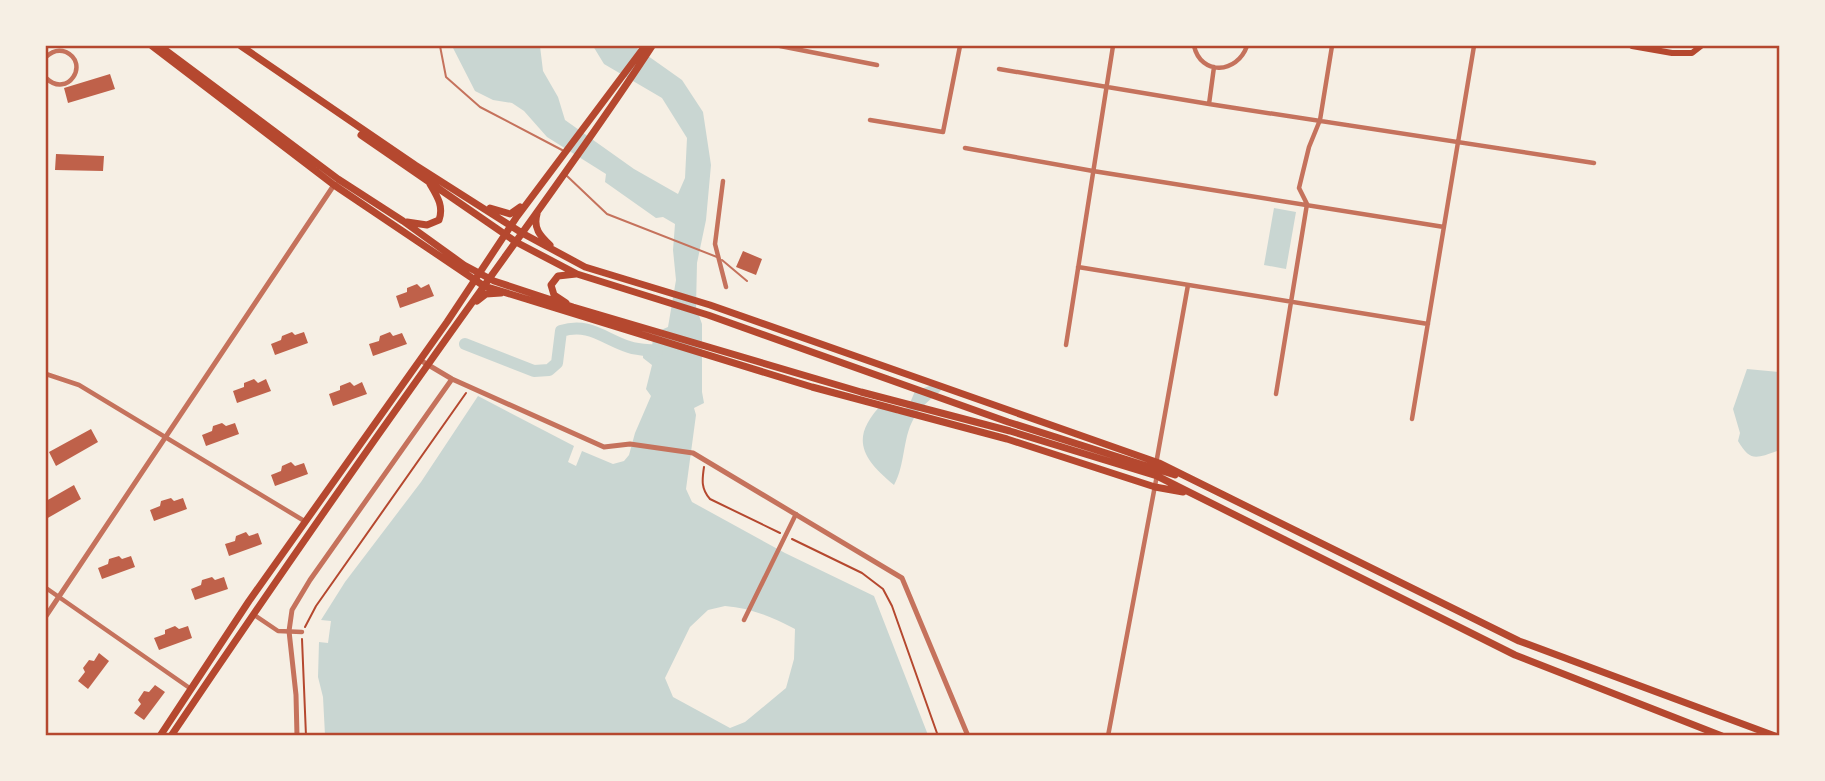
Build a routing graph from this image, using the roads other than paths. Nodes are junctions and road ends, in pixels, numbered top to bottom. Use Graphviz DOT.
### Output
graph roads {
  1 [pos="152,46"];
  2 [pos="160,46"];
  3 [pos="238,46"];
  4 [pos="440,46"];
  5 [pos="645,46"];
  6 [pos="652,46"];
  7 [pos="780,46"];
  8 [pos="960,46"];
  9 [pos="1113,46"];
  10 [pos="1194,46"];
  11 [pos="1247,46"];
  12 [pos="1332,46"];
  13 [pos="1474,46"];
  14 [pos="1632,46"];
  15 [pos="1701,46"];
  16 [pos="46,57"];
  17 [pos="877,65"];
  18 [pos="1214,67"];
  19 [pos="999,69"];
  20 [pos="46,78"];
  21 [pos="1106,88"];
  22 [pos="1209,104"];
  23 [pos="870,120"];
  24 [pos="1320,120"];
  25 [pos="1458,142"];
  26 [pos="965,148"];
  27 [pos="565,151"];
  28 [pos="1594,163"];
  29 [pos="1093,171"];
  30 [pos="565,173"];
  31 [pos="723,181"];
  32 [pos="429,182"];
  33 [pos="334,186"];
  34 [pos="471,201"];
  35 [pos="526,203"];
  36 [pos="1307,204"];
  37 [pos="538,210"];
  38 [pos="403,221"];
  39 [pos="510,226"];
  40 [pos="1444,227"];
  41 [pos="522,233"];
  42 [pos="505,234"];
  43 [pos="516,242"];
  44 [pos="562,255"];
  45 [pos="717,257"];
  46 [pos="452,265"];
  47 [pos="1078,267"];
  48 [pos="577,274"];
  49 [pos="476,276"];
  50 [pos="747,281"];
  51 [pos="487,282"];
  52 [pos="1188,285"];
  53 [pos="726,288"];
  54 [pos="507,293"];
  55 [pos="1292,301"];
  56 [pos="458,306"];
  57 [pos="573,307"];
  58 [pos="468,308"];
  59 [pos="1428,324"];
  60 [pos="654,333"];
  61 [pos="1066,345"];
  62 [pos="706,349"];
  63 [pos="424,363"];
  64 [pos="46,374"];
  65 [pos="452,379"];
  66 [pos="1276,394"];
  67 [pos="1412,419"];
  68 [pos="167,438"];
  69 [pos="1156,469"];
  70 [pos="1155,486"];
  71 [pos="1194,494"];
  72 [pos="796,514"];
  73 [pos="307,522"];
  74 [pos="46,588"];
  75 [pos="58,597"];
  76 [pos="253,614"];
  77 [pos="46,616"];
  78 [pos="744,620"];
  79 [pos="289,631"];
  80 [pos="302,632"];
  81 [pos="191,689"];
  82 [pos="160,736"];
  83 [pos="171,736"];
  84 [pos="297,736"];
  85 [pos="968,736"];
  86 [pos="1108,736"];
  87 [pos="1723,736"];
  88 [pos="1775,736"];
  1 -- 33 [label="main road"];
  2 -- 38 [label="main road"];
  3 -- 32 [label="main road"];
  3 -- 34 [label="main road"];
  4 -- 27 [label="lane"];
  5 -- 27 [label="main road"];
  6 -- 30 [label="main road"];
  7 -- 17 [label="street"];
  8 -- 23 [label="street"];
  9 -- 21 [label="street"];
  10 -- 18 [label="street"];
  11 -- 18 [label="street"];
  12 -- 24 [label="street"];
  13 -- 25 [label="street"];
  14 -- 15 [label="main road"];
  16 -- 20 [label="street"];
  18 -- 22 [label="street"];
  19 -- 21 [label="street"];
  21 -- 22 [label="street"];
  21 -- 29 [label="street"];
  22 -- 24 [label="street"];
  24 -- 25 [label="street"];
  24 -- 36 [label="street"];
  25 -- 28 [label="street"];
  25 -- 40 [label="street"];
  26 -- 29 [label="street"];
  27 -- 35 [label="main road"];
  29 -- 36 [label="street"];
  29 -- 47 [label="street"];
  30 -- 37 [label="main road"];
  30 -- 45 [label="lane"];
  31 -- 45 [label="street"];
  32 -- 38 [label="main road"];
  32 -- 42 [label="main road"];
  33 -- 46 [label="main road"];
  33 -- 68 [label="street"];
  34 -- 35 [label="main road"];
  34 -- 39 [label="main road"];
  35 -- 39 [label="main road"];
  36 -- 40 [label="street"];
  36 -- 55 [label="street"];
  37 -- 41 [label="main road"];
  37 -- 44 [label="main road"];
  38 -- 49 [label="main road"];
  39 -- 41 [label="main road"];
  39 -- 42 [label="main road"];
  40 -- 59 [label="street"];
  41 -- 43 [label="main road"];
  41 -- 44 [label="main road"];
  42 -- 43 [label="main road"];
  42 -- 49 [label="main road"];
  43 -- 48 [label="main road"];
  43 -- 51 [label="main road"];
  44 -- 69 [label="main road"];
  45 -- 50 [label="lane"];
  45 -- 53 [label="street"];
  46 -- 49 [label="main road"];
  46 -- 56 [label="main road"];
  47 -- 52 [label="street"];
  47 -- 61 [label="street"];
  48 -- 57 [label="main road"];
  48 -- 69 [label="main road"];
  49 -- 51 [label="main road"];
  49 -- 56 [label="main road"];
  51 -- 54 [label="main road"];
  51 -- 57 [label="main road"];
  51 -- 58 [label="main road"];
  52 -- 55 [label="street"];
  52 -- 69 [label="street"];
  54 -- 58 [label="main road"];
  54 -- 60 [label="main road"];
  55 -- 59 [label="street"];
  55 -- 66 [label="street"];
  56 -- 63 [label="main road"];
  57 -- 60 [label="main road"];
  58 -- 63 [label="main road"];
  59 -- 67 [label="street"];
  60 -- 62 [label="main road"];
  62 -- 69 [label="main road"];
  62 -- 70 [label="main road"];
  63 -- 65 [label="street"];
  63 -- 73 [label="main road"];
  63 -- 76 [label="main road"];
  64 -- 68 [label="street"];
  65 -- 72 [label="street"];
  65 -- 79 [label="street"];
  68 -- 73 [label="street"];
  68 -- 75 [label="street"];
  69 -- 70 [label="street"];
  69 -- 71 [label="main road"];
  69 -- 88 [label="main road"];
  70 -- 71 [label="main road"];
  70 -- 86 [label="street"];
  71 -- 87 [label="main road"];
  72 -- 78 [label="street"];
  72 -- 85 [label="street"];
  73 -- 81 [label="main road"];
  74 -- 75 [label="street"];
  75 -- 77 [label="street"];
  75 -- 81 [label="street"];
  76 -- 79 [label="street"];
  76 -- 83 [label="main road"];
  79 -- 80 [label="street"];
  79 -- 84 [label="street"];
  81 -- 82 [label="main road"];
}
